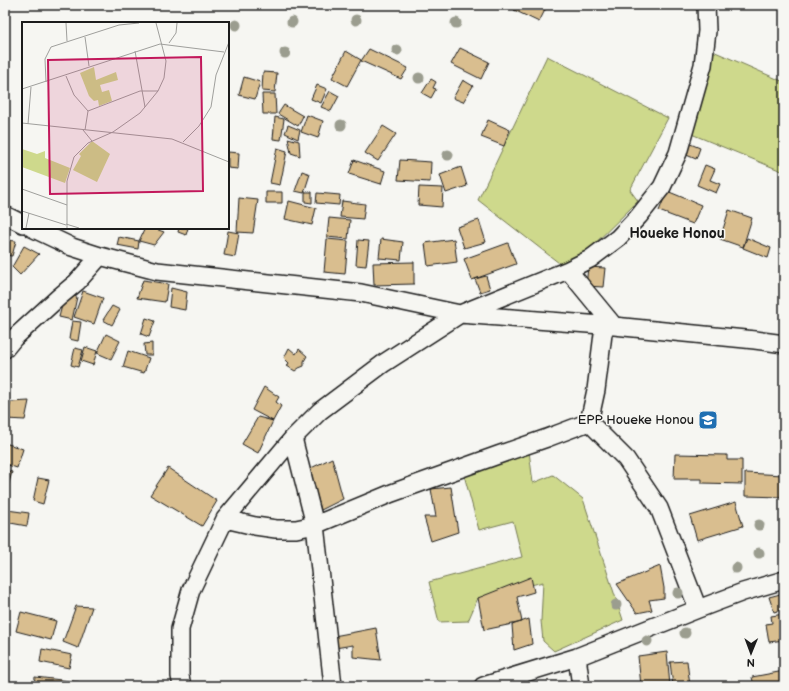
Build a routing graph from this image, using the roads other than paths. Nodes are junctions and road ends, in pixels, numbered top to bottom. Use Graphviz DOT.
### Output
graph roads {
  1 [pos="706,5"];
  2 [pos="5,215"];
  3 [pos="22,224"];
  4 [pos="34,229"];
  5 [pos="100,256"];
  6 [pos="568,270"];
  7 [pos="460,314"];
  8 [pos="609,326"];
  9 [pos="784,344"];
  10 [pos="5,348"];
  11 [pos="589,422"];
  12 [pos="293,438"];
  13 [pos="225,519"];
  14 [pos="315,525"];
  15 [pos="784,580"];
  16 [pos="698,609"];
  17 [pos="577,657"];
  18 [pos="182,686"];
  19 [pos="333,686"];
  20 [pos="483,686"];
  21 [pos="581,686"];
  1 -- 6 [label="street"];
  2 -- 3 [label="street"];
  4 -- 5 [label="street"];
  5 -- 7 [label="street"];
  5 -- 10 [label="street"];
  6 -- 7 [label="street"];
  6 -- 8 [label="street"];
  7 -- 8 [label="street"];
  7 -- 12 [label="street"];
  8 -- 9 [label="street"];
  8 -- 11 [label="street"];
  11 -- 14 [label="street"];
  11 -- 16 [label="street"];
  12 -- 13 [label="street"];
  12 -- 14 [label="street"];
  13 -- 14 [label="street"];
  13 -- 18 [label="street"];
  14 -- 19 [label="street"];
  15 -- 16 [label="street"];
  16 -- 17 [label="street"];
  17 -- 20 [label="street"];
  17 -- 21 [label="street"];
}
